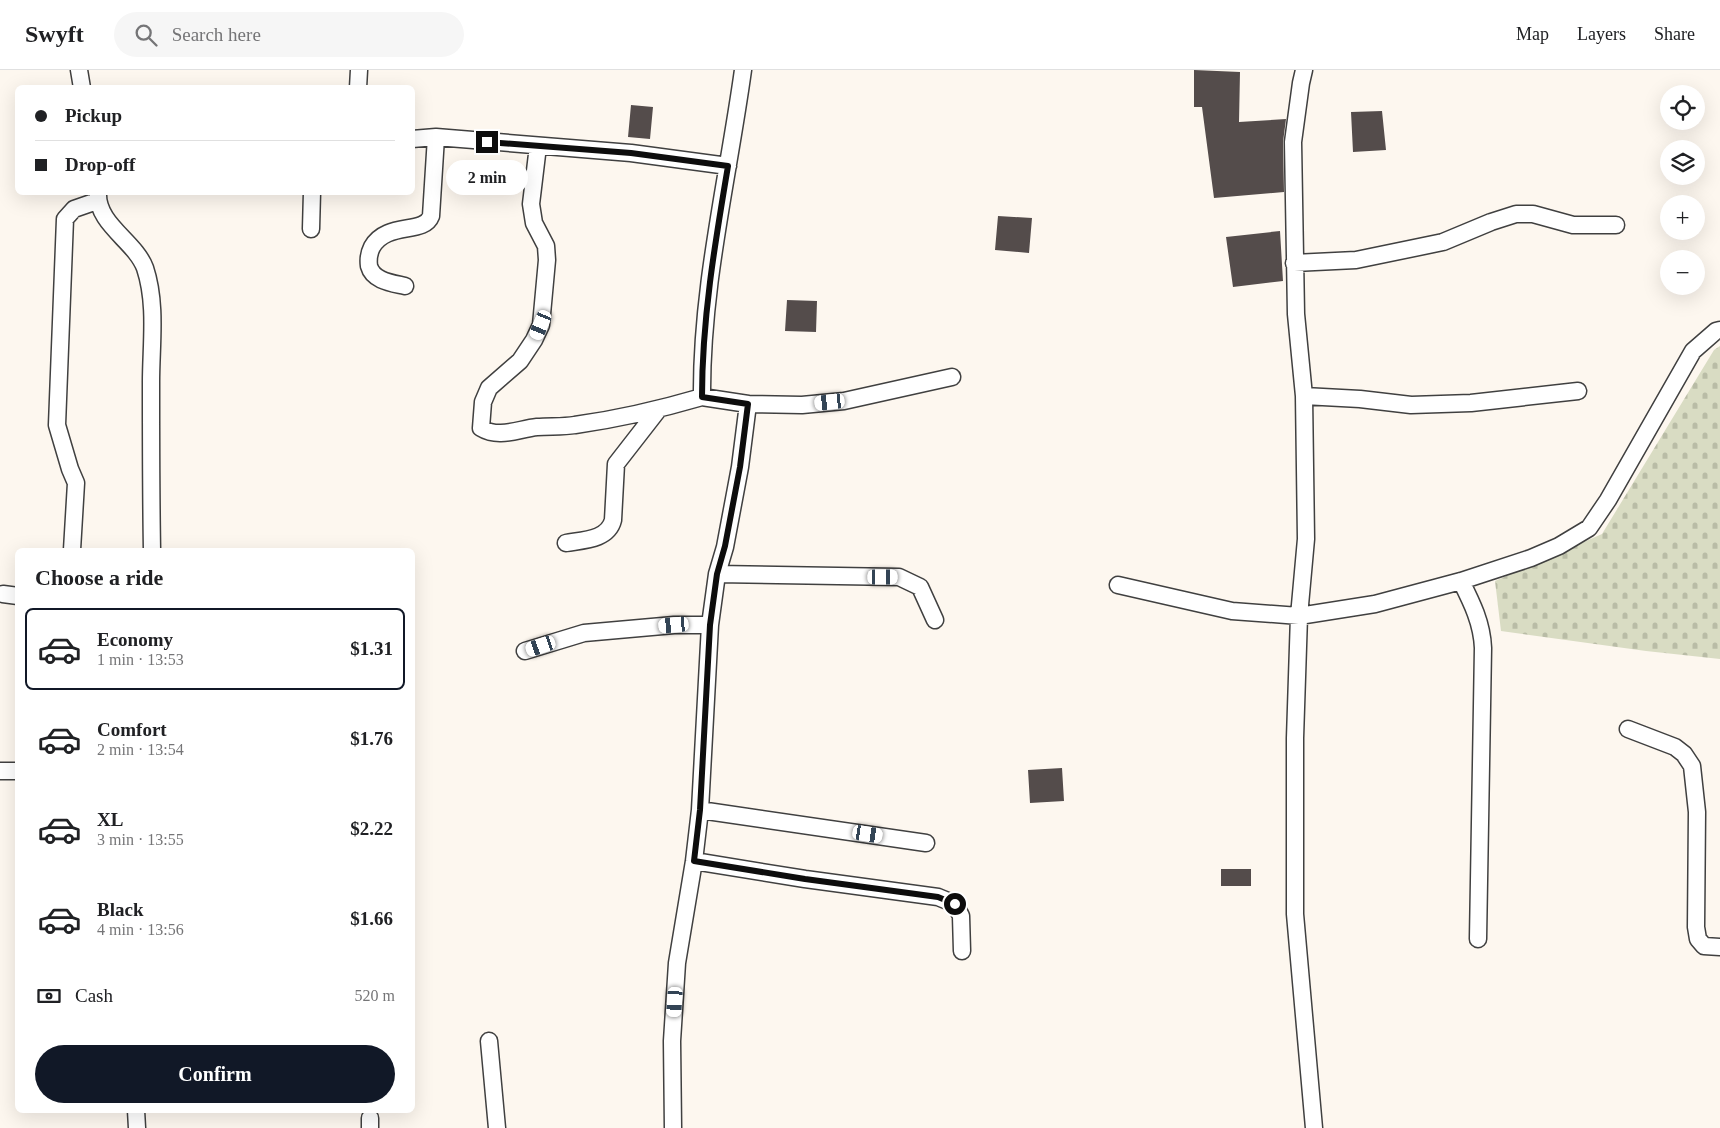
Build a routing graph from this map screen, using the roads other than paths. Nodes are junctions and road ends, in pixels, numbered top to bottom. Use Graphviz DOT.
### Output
graph roads {
  1 [pos="79,70"];
  2 [pos="359,70"];
  3 [pos="743,70"];
  4 [pos="1304,70"];
  5 [pos="82,85"];
  6 [pos="358,85"];
  7 [pos="436,137"];
  8 [pos="415,139"];
  9 [pos="538,146"];
  10 [pos="728,166"];
  11 [pos="312,195"];
  12 [pos="98,197"];
  13 [pos="1616,224"];
  14 [pos="311,229"];
  15 [pos="1294,263"];
  16 [pos="405,286"];
  17 [pos="1720,330"];
  18 [pos="952,377"];
  19 [pos="1578,391"];
  20 [pos="1304,396"];
  21 [pos="702,397"];
  22 [pos="748,404"];
  23 [pos="658,410"];
  24 [pos="566,543"];
  25 [pos="72,548"];
  26 [pos="152,548"];
  27 [pos="717,574"];
  28 [pos="1461,581"];
  29 [pos="1118,585"];
  30 [pos="1299,616"];
  31 [pos="935,620"];
  32 [pos="710,625"];
  33 [pos="526,651"];
  34 [pos="1628,729"];
  35 [pos="15,771"];
  36 [pos="0,772"];
  37 [pos="700,810"];
  38 [pos="926,843"];
  39 [pos="694,861"];
  40 [pos="1478,939"];
  41 [pos="1720,947"];
  42 [pos="962,951"];
  43 [pos="489,1041"];
  44 [pos="136,1113"];
  45 [pos="137,1128"];
  46 [pos="497,1128"];
  47 [pos="673,1128"];
  48 [pos="1314,1128"];
  1 -- 5 [label="street"];
  2 -- 6 [label="street"];
  3 -- 10 [label="street"];
  4 -- 15 [label="street"];
  7 -- 8 [label="street"];
  7 -- 9 [label="street"];
  7 -- 16 [label="street"];
  9 -- 10 [label="street"];
  9 -- 23 [label="street"];
  10 -- 21 [label="street"];
  11 -- 14 [label="street"];
  12 -- 25 [label="street"];
  12 -- 26 [label="street"];
  13 -- 15 [label="street"];
  15 -- 20 [label="street"];
  17 -- 28 [label="street"];
  18 -- 22 [label="street"];
  19 -- 20 [label="street"];
  20 -- 30 [label="street"];
  21 -- 22 [label="street"];
  21 -- 23 [label="street"];
  22 -- 27 [label="street"];
  23 -- 24 [label="street"];
  27 -- 31 [label="street"];
  27 -- 32 [label="street"];
  28 -- 30 [label="street"];
  28 -- 40 [label="street"];
  29 -- 30 [label="street"];
  30 -- 48 [label="street"];
  32 -- 33 [label="street"];
  32 -- 37 [label="street"];
  34 -- 41 [label="street"];
  35 -- 36 [label="street"];
  37 -- 38 [label="street"];
  37 -- 39 [label="street"];
  39 -- 42 [label="street"];
  39 -- 47 [label="street"];
  43 -- 46 [label="street"];
  44 -- 45 [label="street"];
}
